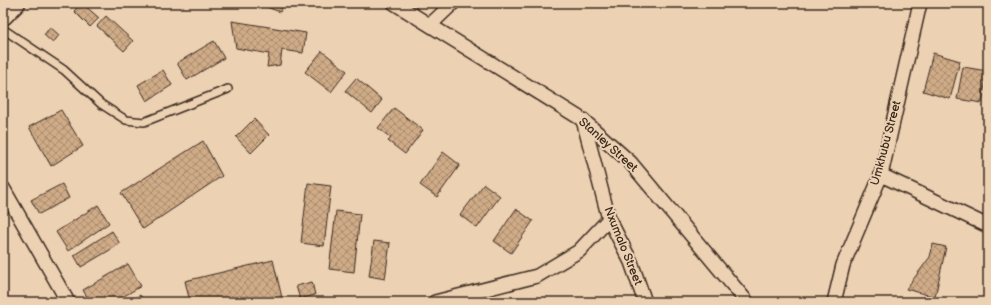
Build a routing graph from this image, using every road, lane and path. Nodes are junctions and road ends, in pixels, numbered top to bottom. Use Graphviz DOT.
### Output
graph roads {
  1 [pos="16,3"];
  2 [pos="394,3"];
  3 [pos="453,3"];
  4 [pos="920,3"];
  5 [pos="3,16"];
  6 [pos="430,25"];
  7 [pos="3,29"];
  8 [pos="228,89"];
  9 [pos="583,120"];
  10 [pos="881,175"];
  11 [pos="3,188"];
  12 [pos="609,219"];
  13 [pos="988,226"];
  14 [pos="452,300"];
  15 [pos="68,302"];
  16 [pos="435,302"];
  17 [pos="645,302"];
  18 [pos="747,302"];
  19 [pos="834,302"];
  1 -- 5 [label="main road"];
  2 -- 6 [label="street, Stanley Street"];
  3 -- 6 [label="street"];
  4 -- 10 [label="street, Umkhubu Street"];
  6 -- 9 [label="street, Stanley Street"];
  7 -- 8 [label="lane"];
  9 -- 12 [label="street, Nxumalo Street"];
  9 -- 18 [label="street, Stanley Street"];
  10 -- 13 [label="street"];
  10 -- 19 [label="street, Umkhubu Street"];
  11 -- 15 [label="street"];
  12 -- 14 [label="street"];
  12 -- 17 [label="street, Nxumalo Street"];
  14 -- 16 [label="street"];
}
